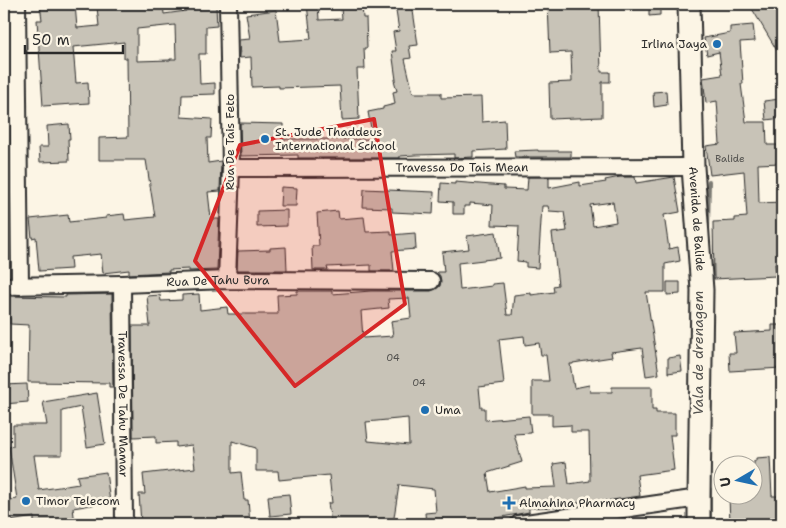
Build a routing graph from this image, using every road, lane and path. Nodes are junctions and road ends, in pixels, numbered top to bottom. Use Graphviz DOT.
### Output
graph roads {
  1 [pos="17,4"];
  2 [pos="228,4"];
  3 [pos="689,4"];
  4 [pos="693,167"];
  5 [pos="231,168"];
  6 [pos="227,280"];
  7 [pos="430,281"];
  8 [pos="122,284"];
  9 [pos="12,286"];
  10 [pos="698,498"];
  11 [pos="124,524"];
  12 [pos="519,524"];
  13 [pos="699,524"];
  1 -- 9 [label="street"];
  2 -- 5 [label="street, Rua De Tais Feto"];
  3 -- 4 [label="main road, Avenida de Balide"];
  4 -- 5 [label="street, Travessa Do Tais Mean"];
  4 -- 10 [label="main road, Avenida de Balide"];
  5 -- 6 [label="street, Rua De Tais Feto"];
  6 -- 7 [label="street, Rua De Tahu Bura"];
  6 -- 8 [label="street, Rua De Tahu Bura"];
  8 -- 9 [label="street, Rua De Tahu Bura"];
  8 -- 11 [label="street, Travessa De Tahu Mamar"];
  10 -- 12 [label="street"];
  10 -- 13 [label="main road, Avenida de Balide"];
}
